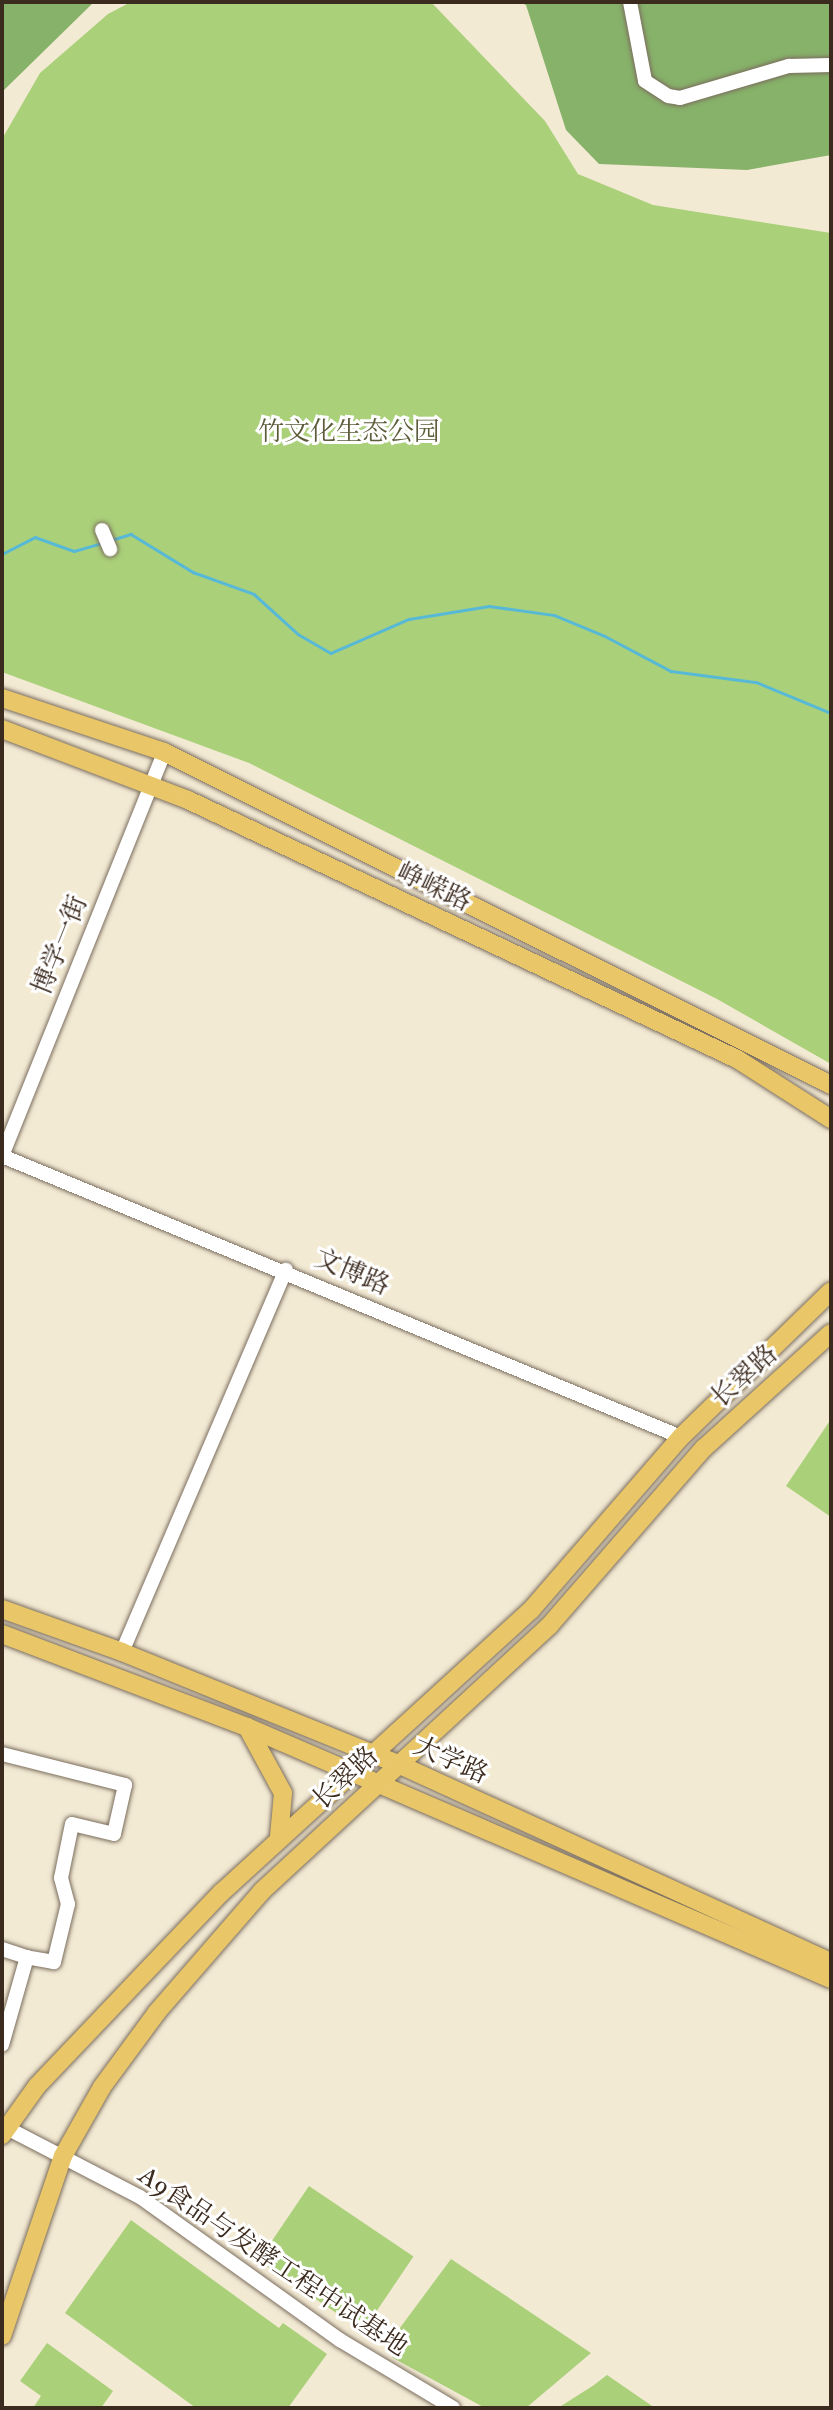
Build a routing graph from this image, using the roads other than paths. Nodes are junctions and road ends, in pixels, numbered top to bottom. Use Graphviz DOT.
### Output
graph roads {
  1 [pos="630,2"];
  2 [pos="831,65"];
  3 [pos="102,530"];
  4 [pos="110,549"];
  5 [pos="2,698"];
  6 [pos="2,729"];
  7 [pos="164,752"];
  8 [pos="149,785"];
  9 [pos="831,1085"];
  10 [pos="831,1119"];
  11 [pos="2,1156"];
  12 [pos="286,1270"];
  13 [pos="831,1291"];
  14 [pos="831,1333"];
  15 [pos="681,1437"];
  16 [pos="2,1609"];
  17 [pos="2,1634"];
  18 [pos="122,1652"];
  19 [pos="247,1727"];
  20 [pos="373,1753"];
  21 [pos="2,1754"];
  22 [pos="398,1764"];
  23 [pos="353,1771"];
  24 [pos="379,1782"];
  25 [pos="279,1837"];
  26 [pos="2,1949"];
  27 [pos="27,1957"];
  28 [pos="831,1962"];
  29 [pos="831,1979"];
  30 [pos="2,2045"];
  31 [pos="4,2131"];
  32 [pos="64,2156"];
  33 [pos="2,2336"];
  34 [pos="453,2408"];
  1 -- 2 [label="street"];
  3 -- 4 [label="street"];
  5 -- 7 [label="main road, 峥嵘路"];
  6 -- 8 [label="main road, 峥嵘路"];
  7 -- 8 [label="street, 博学一街"];
  7 -- 9 [label="main road, 峥嵘路"];
  8 -- 10 [label="main road, 峥嵘路"];
  8 -- 11 [label="street, 博学一街"];
  11 -- 12 [label="street, 文博路"];
  12 -- 15 [label="street, 文博路"];
  12 -- 18 [label="street"];
  13 -- 15 [label="main road, 长翠路"];
  14 -- 22 [label="main road, 长翠路"];
  15 -- 20 [label="main road, 长翠路"];
  16 -- 18 [label="main road, 大学路"];
  17 -- 19 [label="main road, 大学路"];
  18 -- 20 [label="main road, 大学路"];
  19 -- 23 [label="main road, 大学路"];
  19 -- 25 [label="main road"];
  20 -- 22 [label="main road, 大学路"];
  20 -- 23 [label="main road, 长翠路"];
  21 -- 27 [label="street"];
  22 -- 24 [label="main road, 长翠路"];
  22 -- 28 [label="main road, 大学路"];
  23 -- 24 [label="main road, 大学路"];
  23 -- 25 [label="main road, 长翠路"];
  24 -- 29 [label="main road, 大学路"];
  24 -- 32 [label="main road, 长翠路"];
  25 -- 31 [label="main road, 长翠路"];
  26 -- 27 [label="street"];
  27 -- 30 [label="street"];
  31 -- 32 [label="street, A9食品与发酵工程中试基地"];
  32 -- 33 [label="main road, 长翠路"];
  32 -- 34 [label="street, A9食品与发酵工程中试基地"];
}
